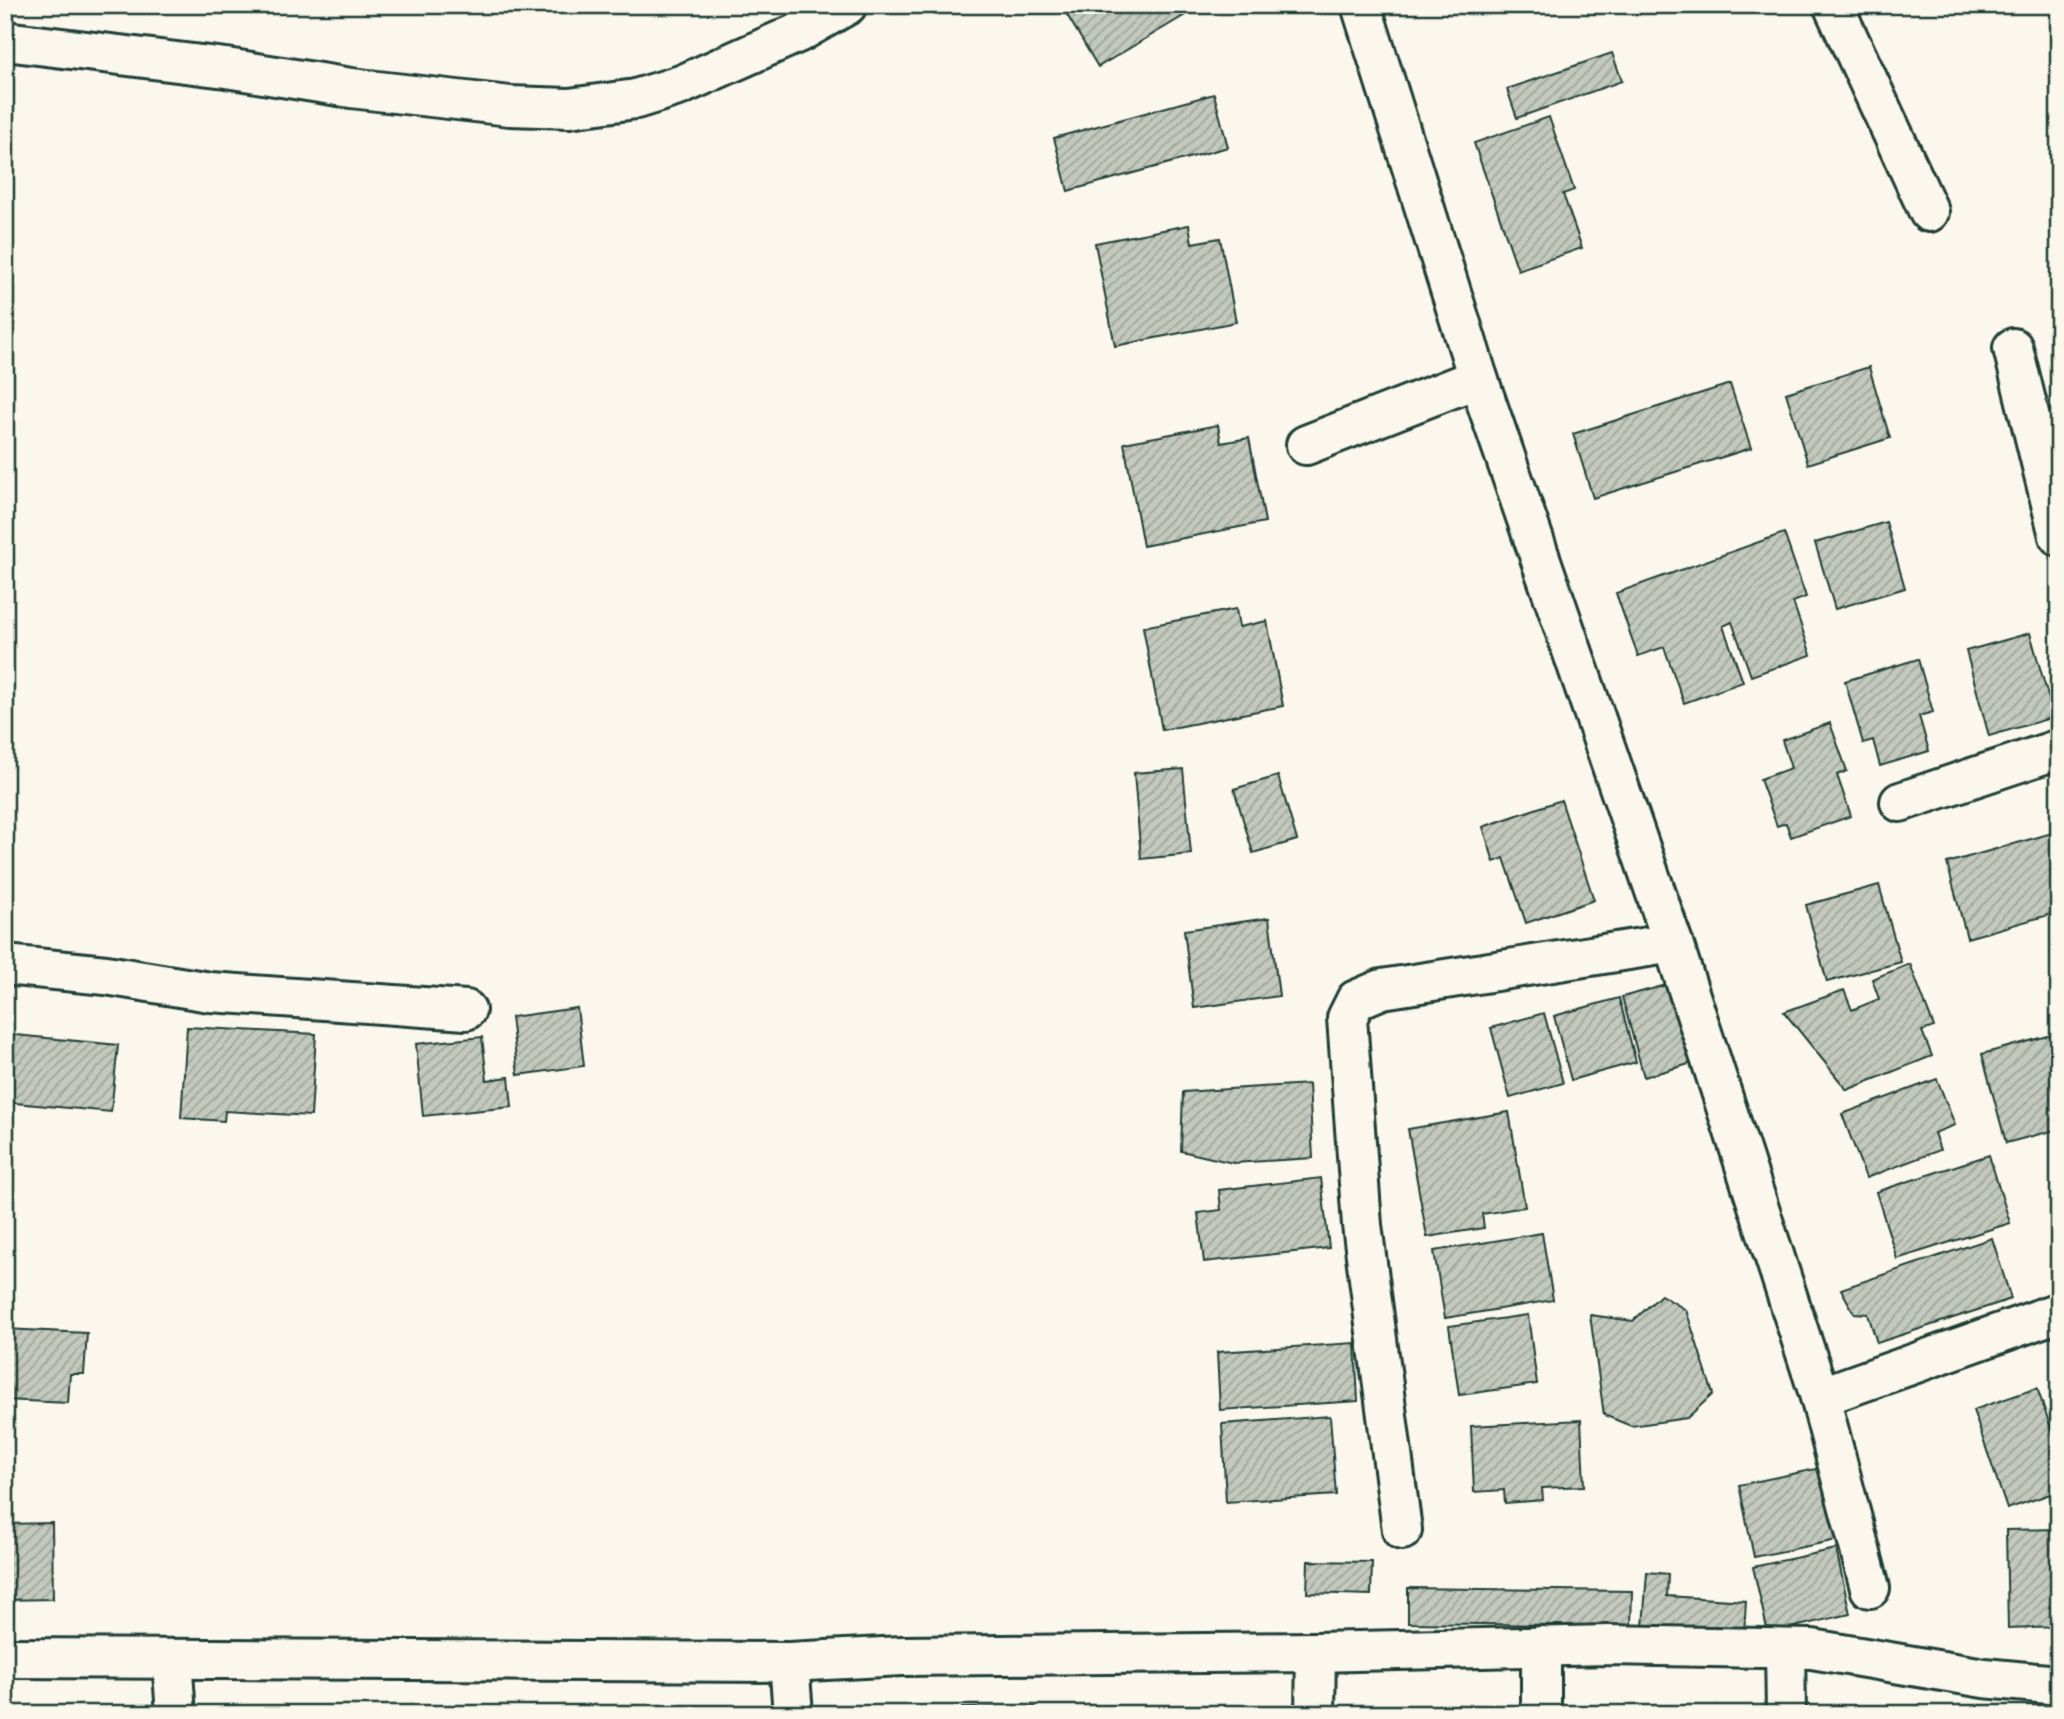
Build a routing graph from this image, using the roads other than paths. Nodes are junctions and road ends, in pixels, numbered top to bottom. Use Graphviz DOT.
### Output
graph roads {
  1 [pos="847,5"];
  2 [pos="1362,5"];
  3 [pos="1833,5"];
  4 [pos="5,41"];
  5 [pos="1929,212"];
  6 [pos="2013,348"];
  7 [pos="1478,378"];
  8 [pos="1306,445"];
  9 [pos="2059,536"];
  10 [pos="2059,749"];
  11 [pos="1900,802"];
  12 [pos="1673,943"];
  13 [pos="5,965"];
  14 [pos="466,1010"];
  15 [pos="2059,1312"];
  16 [pos="1820,1396"];
  17 [pos="1402,1530"];
  18 [pos="1870,1588"];
  19 [pos="1541,1646"];
  20 [pos="1785,1649"];
  21 [pos="1316,1652"];
  22 [pos="5,1658"];
  23 [pos="172,1659"];
  24 [pos="789,1662"];
  25 [pos="2059,1685"];
  26 [pos="176,1714"];
  27 [pos="793,1714"];
  28 [pos="1315,1714"];
  29 [pos="1541,1714"];
  30 [pos="1786,1714"];
  1 -- 4 [label="street"];
  2 -- 7 [label="street"];
  3 -- 5 [label="street"];
  6 -- 9 [label="street"];
  7 -- 8 [label="street"];
  7 -- 12 [label="street"];
  10 -- 11 [label="street"];
  12 -- 16 [label="street"];
  12 -- 17 [label="street"];
  13 -- 14 [label="street"];
  15 -- 16 [label="street"];
  16 -- 18 [label="street"];
  19 -- 20 [label="street"];
  19 -- 21 [label="street"];
  19 -- 29 [label="street"];
  20 -- 25 [label="street"];
  20 -- 30 [label="street"];
  21 -- 24 [label="street"];
  21 -- 28 [label="street"];
  22 -- 23 [label="street"];
  23 -- 24 [label="street"];
  23 -- 26 [label="street"];
  24 -- 27 [label="street"];
}
